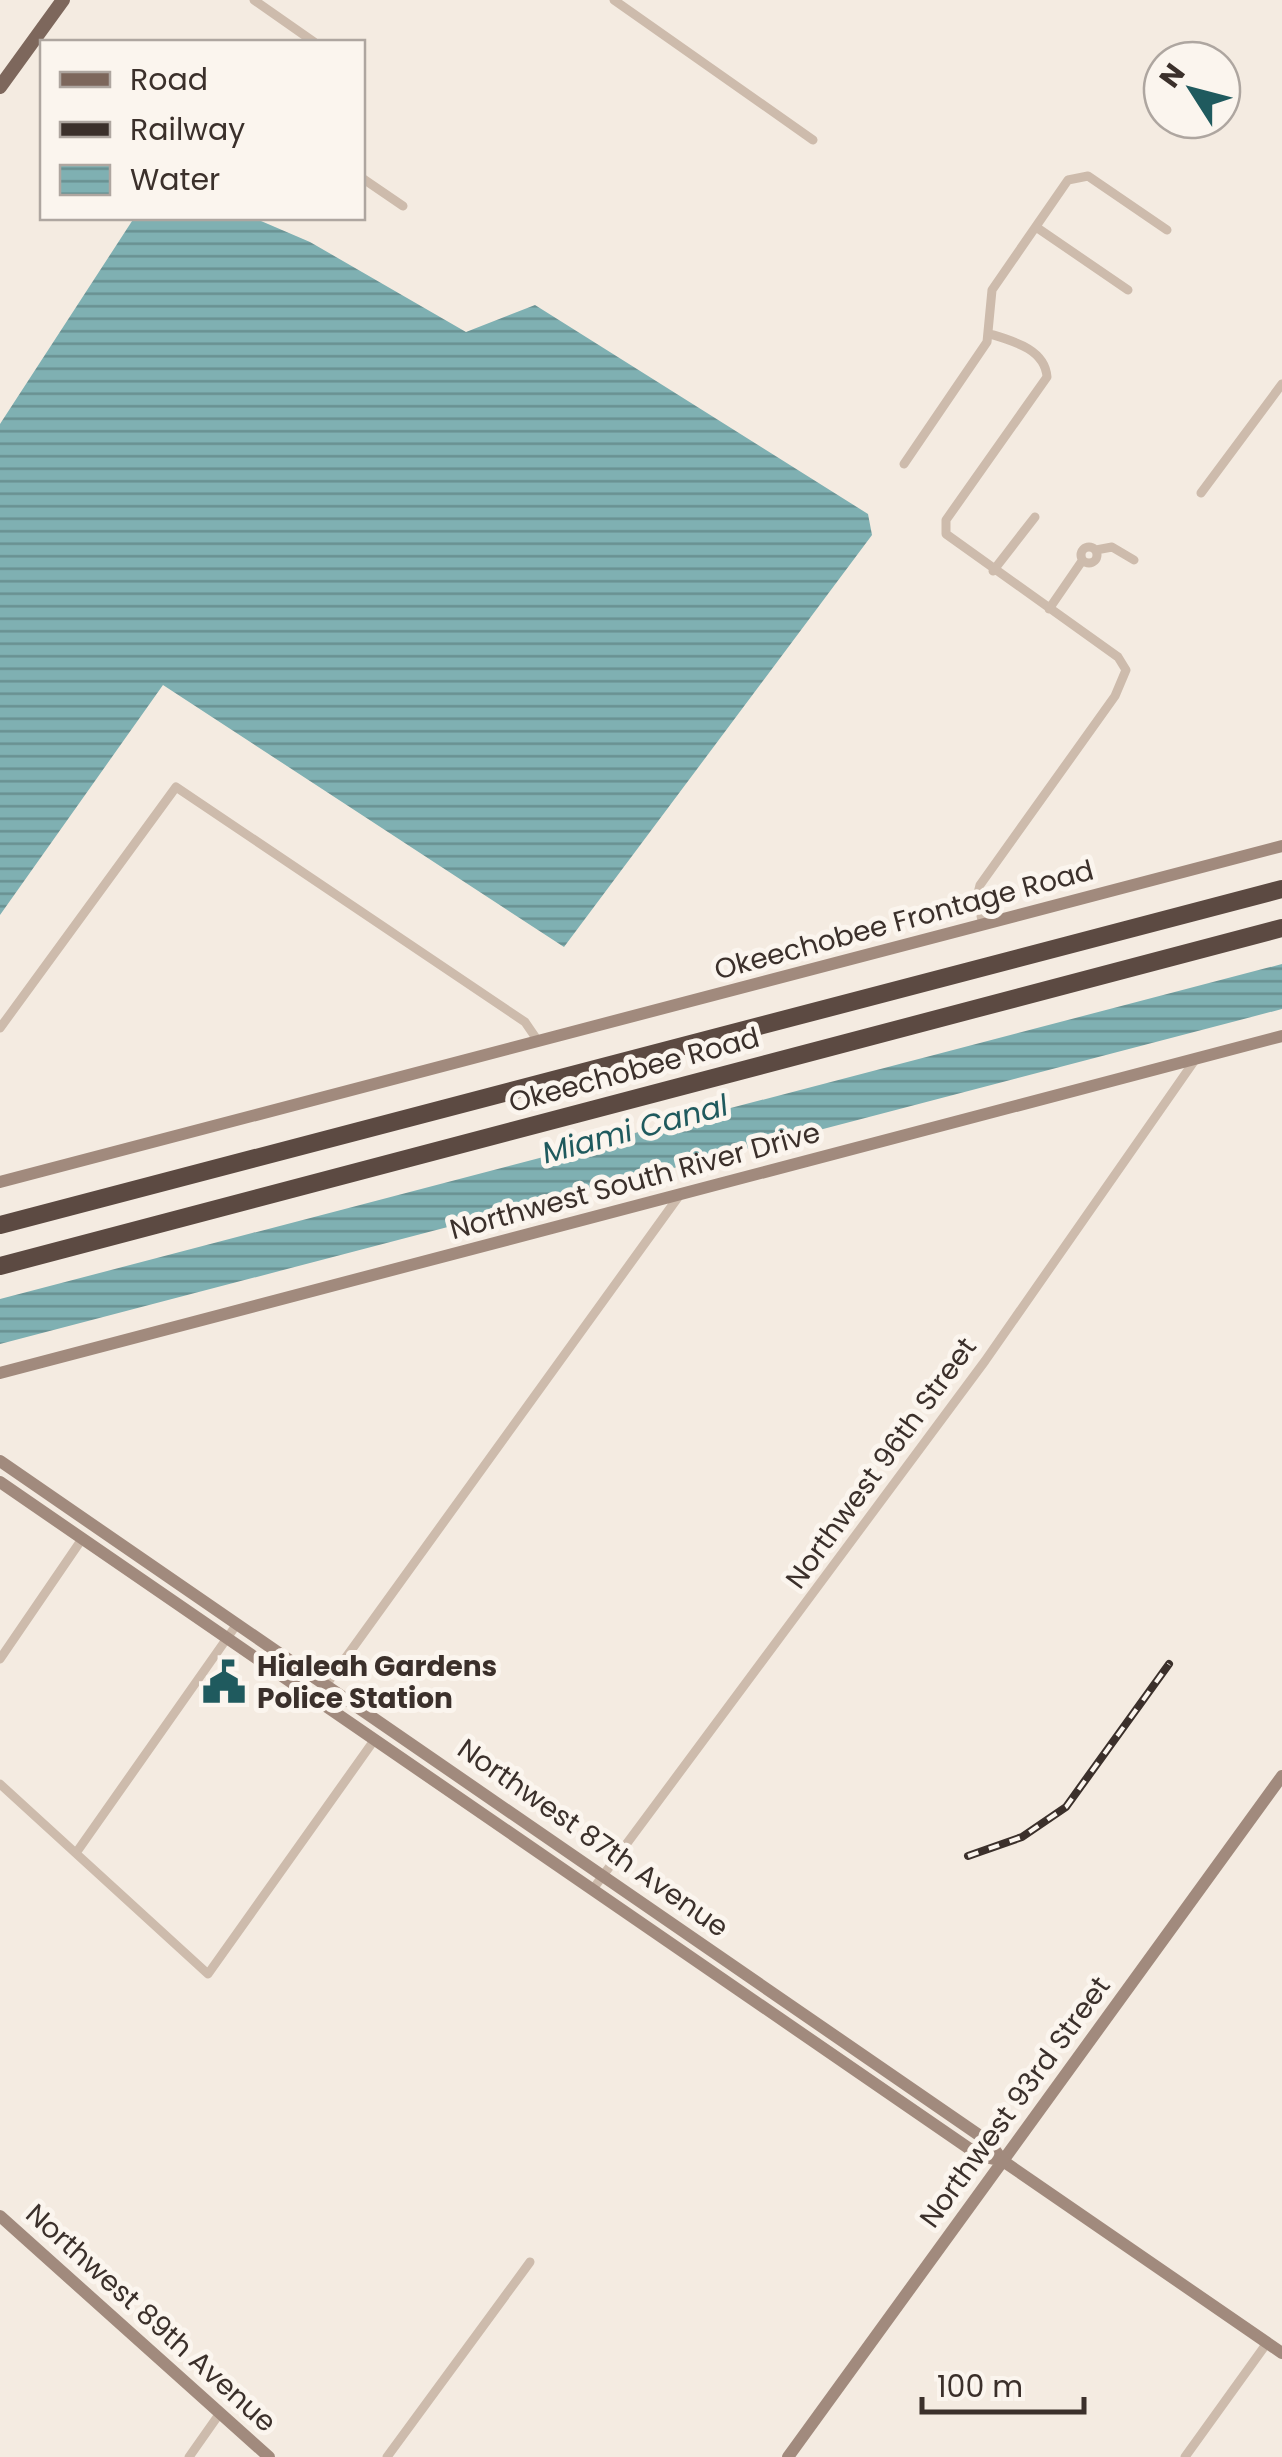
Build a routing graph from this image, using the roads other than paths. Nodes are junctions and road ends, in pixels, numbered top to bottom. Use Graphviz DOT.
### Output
graph roads {
  1 [pos="63,0"];
  2 [pos="254,0"];
  3 [pos="614,0"];
  4 [pos="311,40"];
  5 [pos="0,87"];
  6 [pos="813,140"];
  7 [pos="365,180"];
  8 [pos="404,206"];
  9 [pos="1036,226"];
  10 [pos="1167,230"];
  11 [pos="1128,290"];
  12 [pos="990,334"];
  13 [pos="1282,384"];
  14 [pos="904,464"];
  15 [pos="1201,493"];
  16 [pos="1035,518"];
  17 [pos="1134,560"];
  18 [pos="993,571"];
  19 [pos="1048,609"];
  20 [pos="1282,846"];
  21 [pos="1282,889"];
  22 [pos="983,926"];
  23 [pos="1281,928"];
  24 [pos="0,1028"];
  25 [pos="1282,1036"];
  26 [pos="538,1042"];
  27 [pos="1197,1057"];
  28 [pos="0,1182"];
  29 [pos="678,1196"];
  30 [pos="0,1226"];
  31 [pos="0,1266"];
  32 [pos="0,1372"];
  33 [pos="0,1461"];
  34 [pos="0,1482"];
  35 [pos="82,1539"];
  36 [pos="237,1624"];
  37 [pos="228,1639"];
  38 [pos="0,1659"];
  39 [pos="326,1685"];
  40 [pos="374,1740"];
  41 [pos="1282,1776"];
  42 [pos="0,1784"];
  43 [pos="76,1853"];
  44 [pos="603,1876"];
  45 [pos="593,1890"];
  46 [pos="1003,2161"];
  47 [pos="2,2223"];
  48 [pos="530,2262"];
  49 [pos="1267,2343"];
  50 [pos="1282,2353"];
  51 [pos="220,2414"];
  52 [pos="189,2457"];
  53 [pos="269,2457"];
  54 [pos="387,2457"];
  55 [pos="788,2457"];
  56 [pos="1185,2457"];
  1 -- 5 [label="main road"];
  2 -- 4 [label="street"];
  3 -- 6 [label="street"];
  7 -- 8 [label="street"];
  9 -- 10 [label="street"];
  9 -- 11 [label="street"];
  9 -- 12 [label="street"];
  12 -- 14 [label="street"];
  12 -- 18 [label="street"];
  13 -- 15 [label="street"];
  16 -- 18 [label="street"];
  17 -- 19 [label="street"];
  18 -- 19 [label="street"];
  19 -- 22 [label="street"];
  20 -- 22 [label="street, Okeechobee Frontage Road"];
  21 -- 30 [label="highway, Okeechobee Road"];
  22 -- 26 [label="street, Okeechobee Frontage Road"];
  23 -- 31 [label="highway, Okeechobee Road"];
  24 -- 26 [label="street"];
  25 -- 27 [label="street, Northwest South River Drive"];
  26 -- 28 [label="street, Okeechobee Frontage Road"];
  27 -- 29 [label="street, Northwest South River Drive"];
  27 -- 44 [label="street, Northwest 96th Street"];
  29 -- 32 [label="street, Northwest South River Drive"];
  29 -- 39 [label="street"];
  33 -- 36 [label="street, Northwest 87th Avenue"];
  34 -- 35 [label="street, Northwest 87th Avenue"];
  35 -- 37 [label="street, Northwest 87th Avenue"];
  35 -- 38 [label="street"];
  36 -- 37 [label="street"];
  36 -- 39 [label="street, Northwest 87th Avenue"];
  37 -- 40 [label="street, Northwest 87th Avenue"];
  37 -- 43 [label="street"];
  39 -- 44 [label="street, Northwest 87th Avenue"];
  40 -- 43 [label="street"];
  40 -- 45 [label="street, Northwest 87th Avenue"];
  41 -- 46 [label="street, Northwest 93rd Street"];
  42 -- 43 [label="street"];
  44 -- 45 [label="street, Northwest 96th Street"];
  44 -- 46 [label="street, Northwest 87th Avenue"];
  45 -- 46 [label="street, Northwest 87th Avenue"];
  46 -- 49 [label="street, Northwest 87th Avenue"];
  46 -- 55 [label="street, Northwest 93rd Street"];
  47 -- 51 [label="street, Northwest 89th Avenue"];
  48 -- 54 [label="street"];
  49 -- 50 [label="street, Northwest 87th Avenue"];
  49 -- 56 [label="street"];
  51 -- 52 [label="street"];
  51 -- 53 [label="street, Northwest 89th Avenue"];
}
